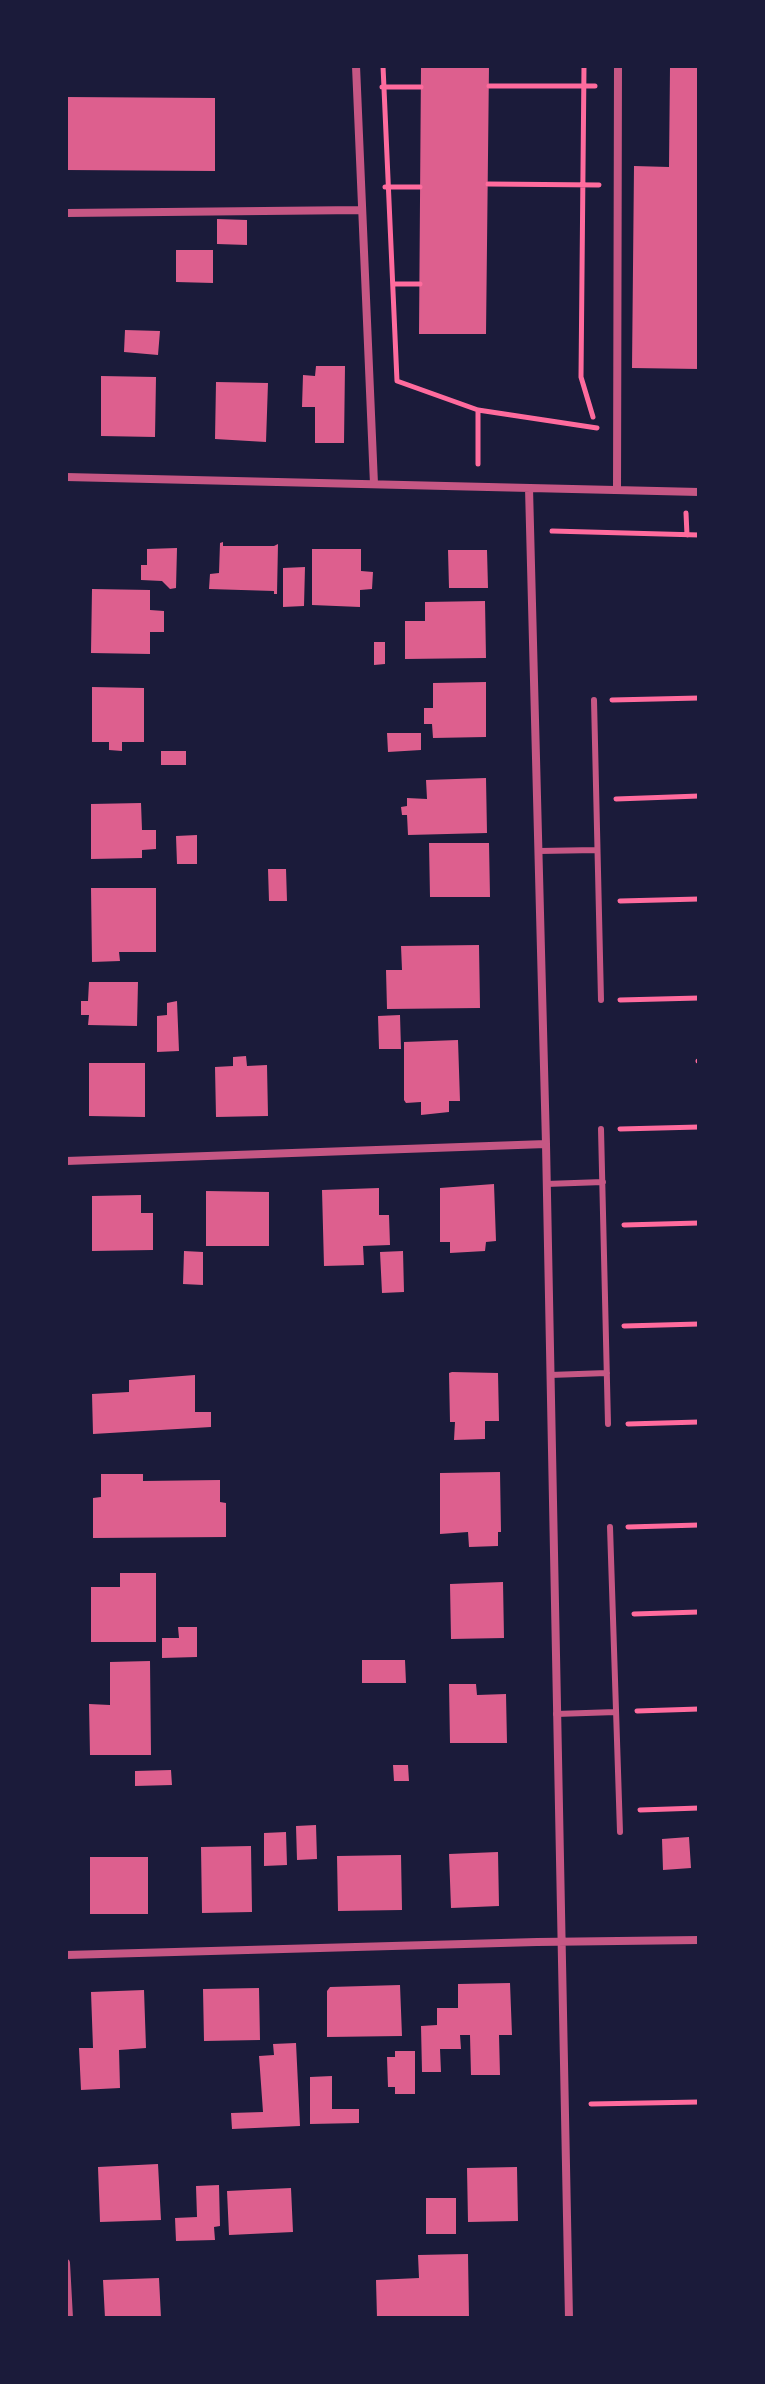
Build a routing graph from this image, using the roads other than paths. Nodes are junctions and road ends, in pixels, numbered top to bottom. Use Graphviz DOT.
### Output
graph roads {
  1 [pos="356,66"];
  2 [pos="618,66"];
  3 [pos="362,210"];
  4 [pos="66,213"];
  5 [pos="66,477"];
  6 [pos="374,484"];
  7 [pos="529,488"];
  8 [pos="617,490"];
  9 [pos="699,492"];
  10 [pos="594,700"];
  11 [pos="597,850"];
  12 [pos="539,851"];
  13 [pos="601,1000"];
  14 [pos="601,1129"];
  15 [pos="546,1144"];
  16 [pos="66,1161"];
  17 [pos="603,1182"];
  18 [pos="546,1184"];
  19 [pos="607,1373"];
  20 [pos="550,1375"];
  21 [pos="608,1424"];
  22 [pos="610,1527"];
  23 [pos="616,1712"];
  24 [pos="556,1714"];
  25 [pos="620,1832"];
  26 [pos="699,1940"];
  27 [pos="563,1942"];
  28 [pos="66,1955"];
  29 [pos="66,2263"];
  30 [pos="69,2318"];
  31 [pos="569,2318"];
  1 -- 3 [label="street"];
  2 -- 8 [label="street"];
  3 -- 4 [label="street"];
  3 -- 6 [label="street"];
  5 -- 6 [label="street"];
  6 -- 7 [label="street"];
  7 -- 8 [label="street"];
  7 -- 12 [label="street"];
  8 -- 9 [label="street"];
  10 -- 11 [label="lane"];
  11 -- 12 [label="lane"];
  11 -- 13 [label="lane"];
  12 -- 15 [label="street"];
  14 -- 17 [label="lane"];
  15 -- 16 [label="street"];
  15 -- 18 [label="street"];
  17 -- 18 [label="lane"];
  17 -- 19 [label="lane"];
  18 -- 20 [label="street"];
  19 -- 20 [label="lane"];
  19 -- 21 [label="lane"];
  20 -- 24 [label="street"];
  22 -- 23 [label="lane"];
  23 -- 24 [label="lane"];
  23 -- 25 [label="lane"];
  24 -- 27 [label="street"];
  26 -- 27 [label="street"];
  27 -- 28 [label="street"];
  27 -- 31 [label="street"];
  29 -- 30 [label="street"];
}
